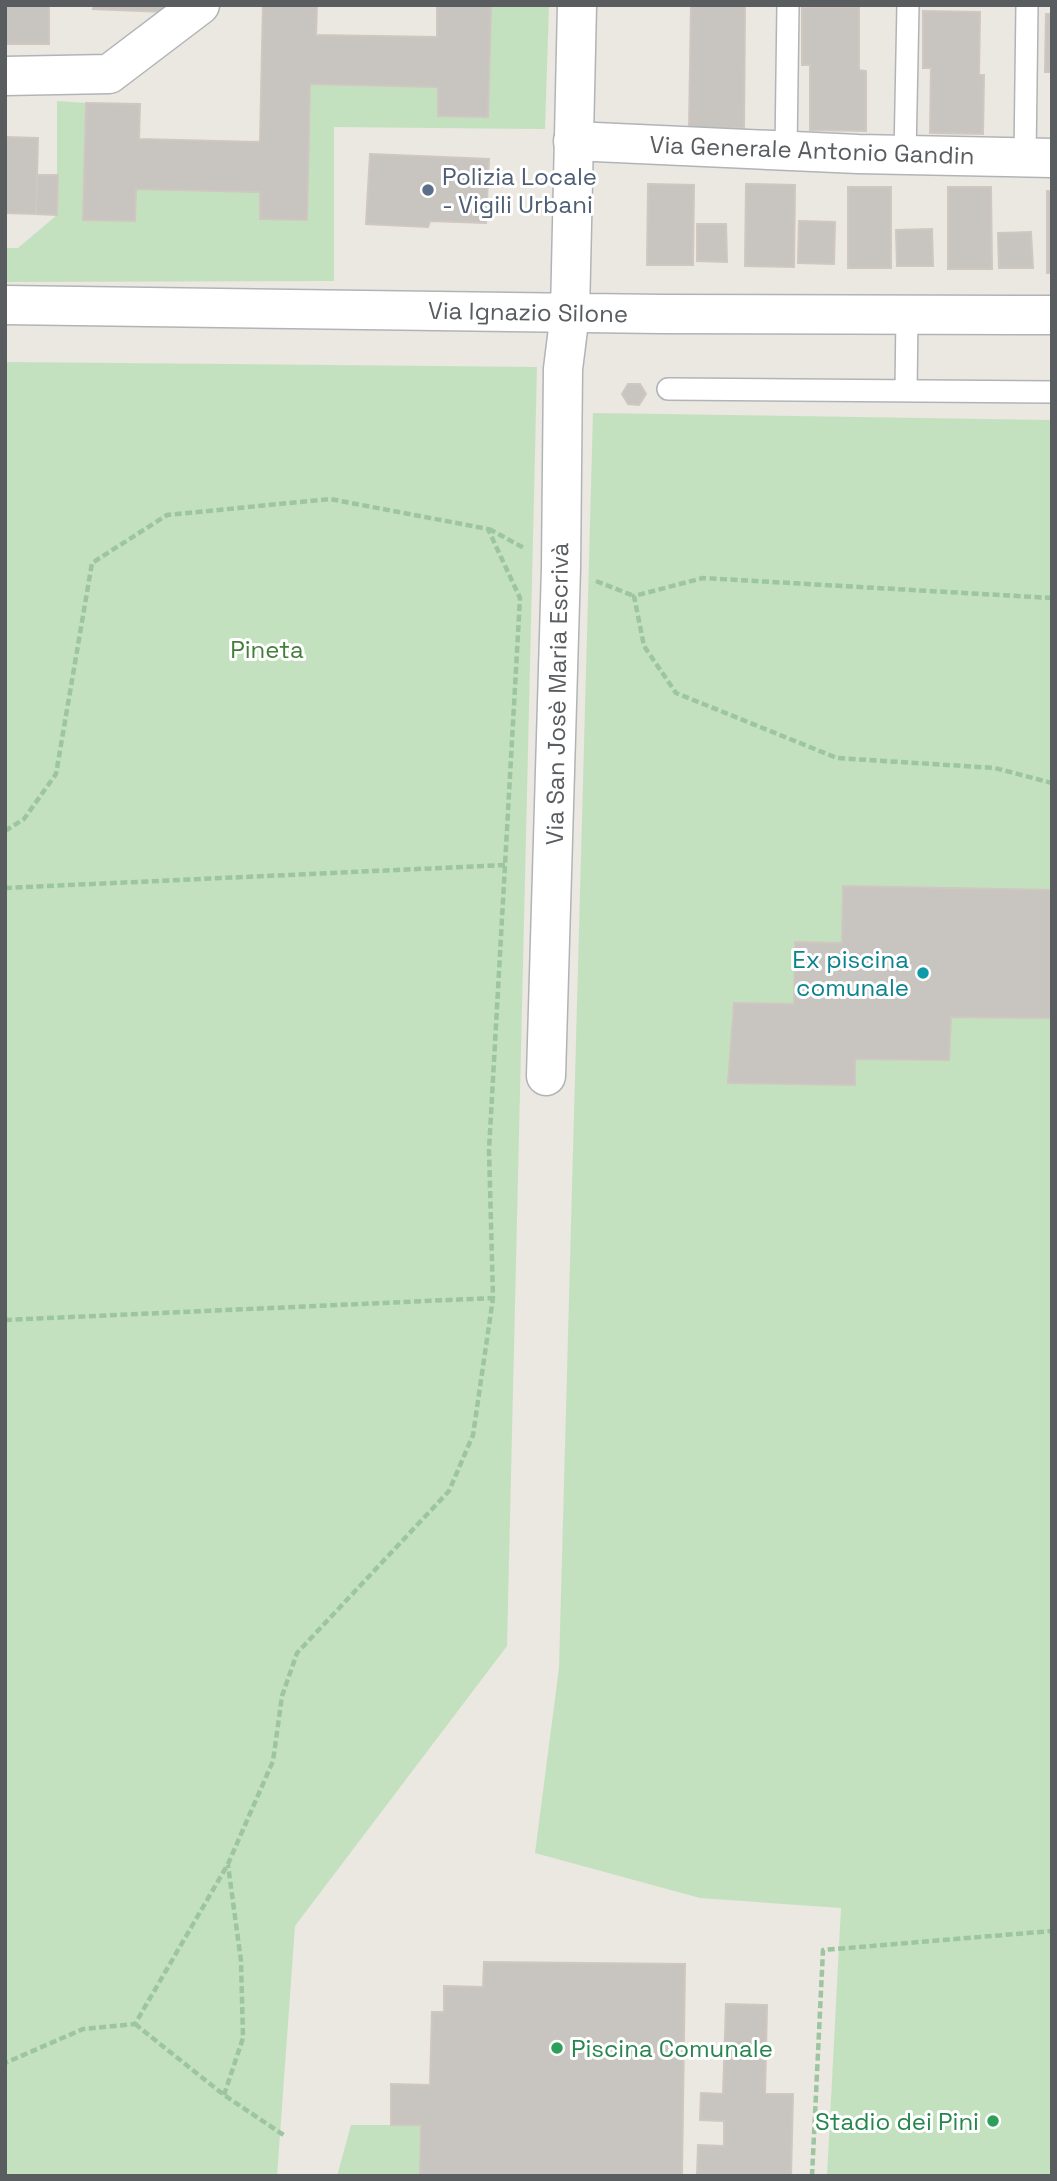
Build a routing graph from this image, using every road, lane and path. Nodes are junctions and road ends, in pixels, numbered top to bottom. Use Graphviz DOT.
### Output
graph roads {
  1 [pos="200,5"];
  2 [pos="577,5"];
  3 [pos="788,5"];
  4 [pos="908,5"];
  5 [pos="1027,5"];
  6 [pos="5,76"];
  7 [pos="573,141"];
  8 [pos="786,150"];
  9 [pos="905,155"];
  10 [pos="1038,158"];
  11 [pos="5,305"];
  12 [pos="570,313"];
  13 [pos="907,315"];
  14 [pos="1052,315"];
  15 [pos="668,389"];
  16 [pos="906,391"];
  17 [pos="1052,393"];
  18 [pos="1052,598"];
  19 [pos="1052,783"];
  20 [pos="5,831"];
  21 [pos="505,865"];
  22 [pos="5,888"];
  23 [pos="546,1076"];
  24 [pos="493,1298"];
  25 [pos="5,1320"];
  26 [pos="228,1864"];
  27 [pos="1052,1931"];
  28 [pos="135,2024"];
  29 [pos="5,2063"];
  30 [pos="224,2095"];
  31 [pos="285,2136"];
  32 [pos="812,2176"];
  1 -- 6 [label="street"];
  2 -- 7 [label="street, Via San Josè Maria Escrivà"];
  3 -- 8 [label="lane"];
  4 -- 9 [label="lane"];
  5 -- 10 [label="lane"];
  7 -- 8 [label="street, Via Generale Antonio Gandin"];
  7 -- 12 [label="street, Via San Josè Maria Escrivà"];
  8 -- 9 [label="street, Via Generale Antonio Gandin"];
  9 -- 10 [label="street, Via Generale Antonio Gandin"];
  11 -- 12 [label="street, Via Ignazio Silone"];
  12 -- 13 [label="street, Via Ignazio Silone"];
  12 -- 23 [label="street, Via San Josè Maria Escrivà"];
  13 -- 14 [label="street, Via Ignazio Silone"];
  13 -- 16 [label="lane"];
  15 -- 16 [label="lane"];
  16 -- 17 [label="lane"];
  18 -- 19 [label="path"];
  20 -- 21 [label="path"];
  21 -- 22 [label="path"];
  21 -- 24 [label="path"];
  24 -- 25 [label="path"];
  24 -- 26 [label="path"];
  26 -- 28 [label="path"];
  26 -- 30 [label="path"];
  27 -- 32 [label="path"];
  28 -- 29 [label="path"];
  28 -- 30 [label="path"];
  30 -- 31 [label="path"];
}
